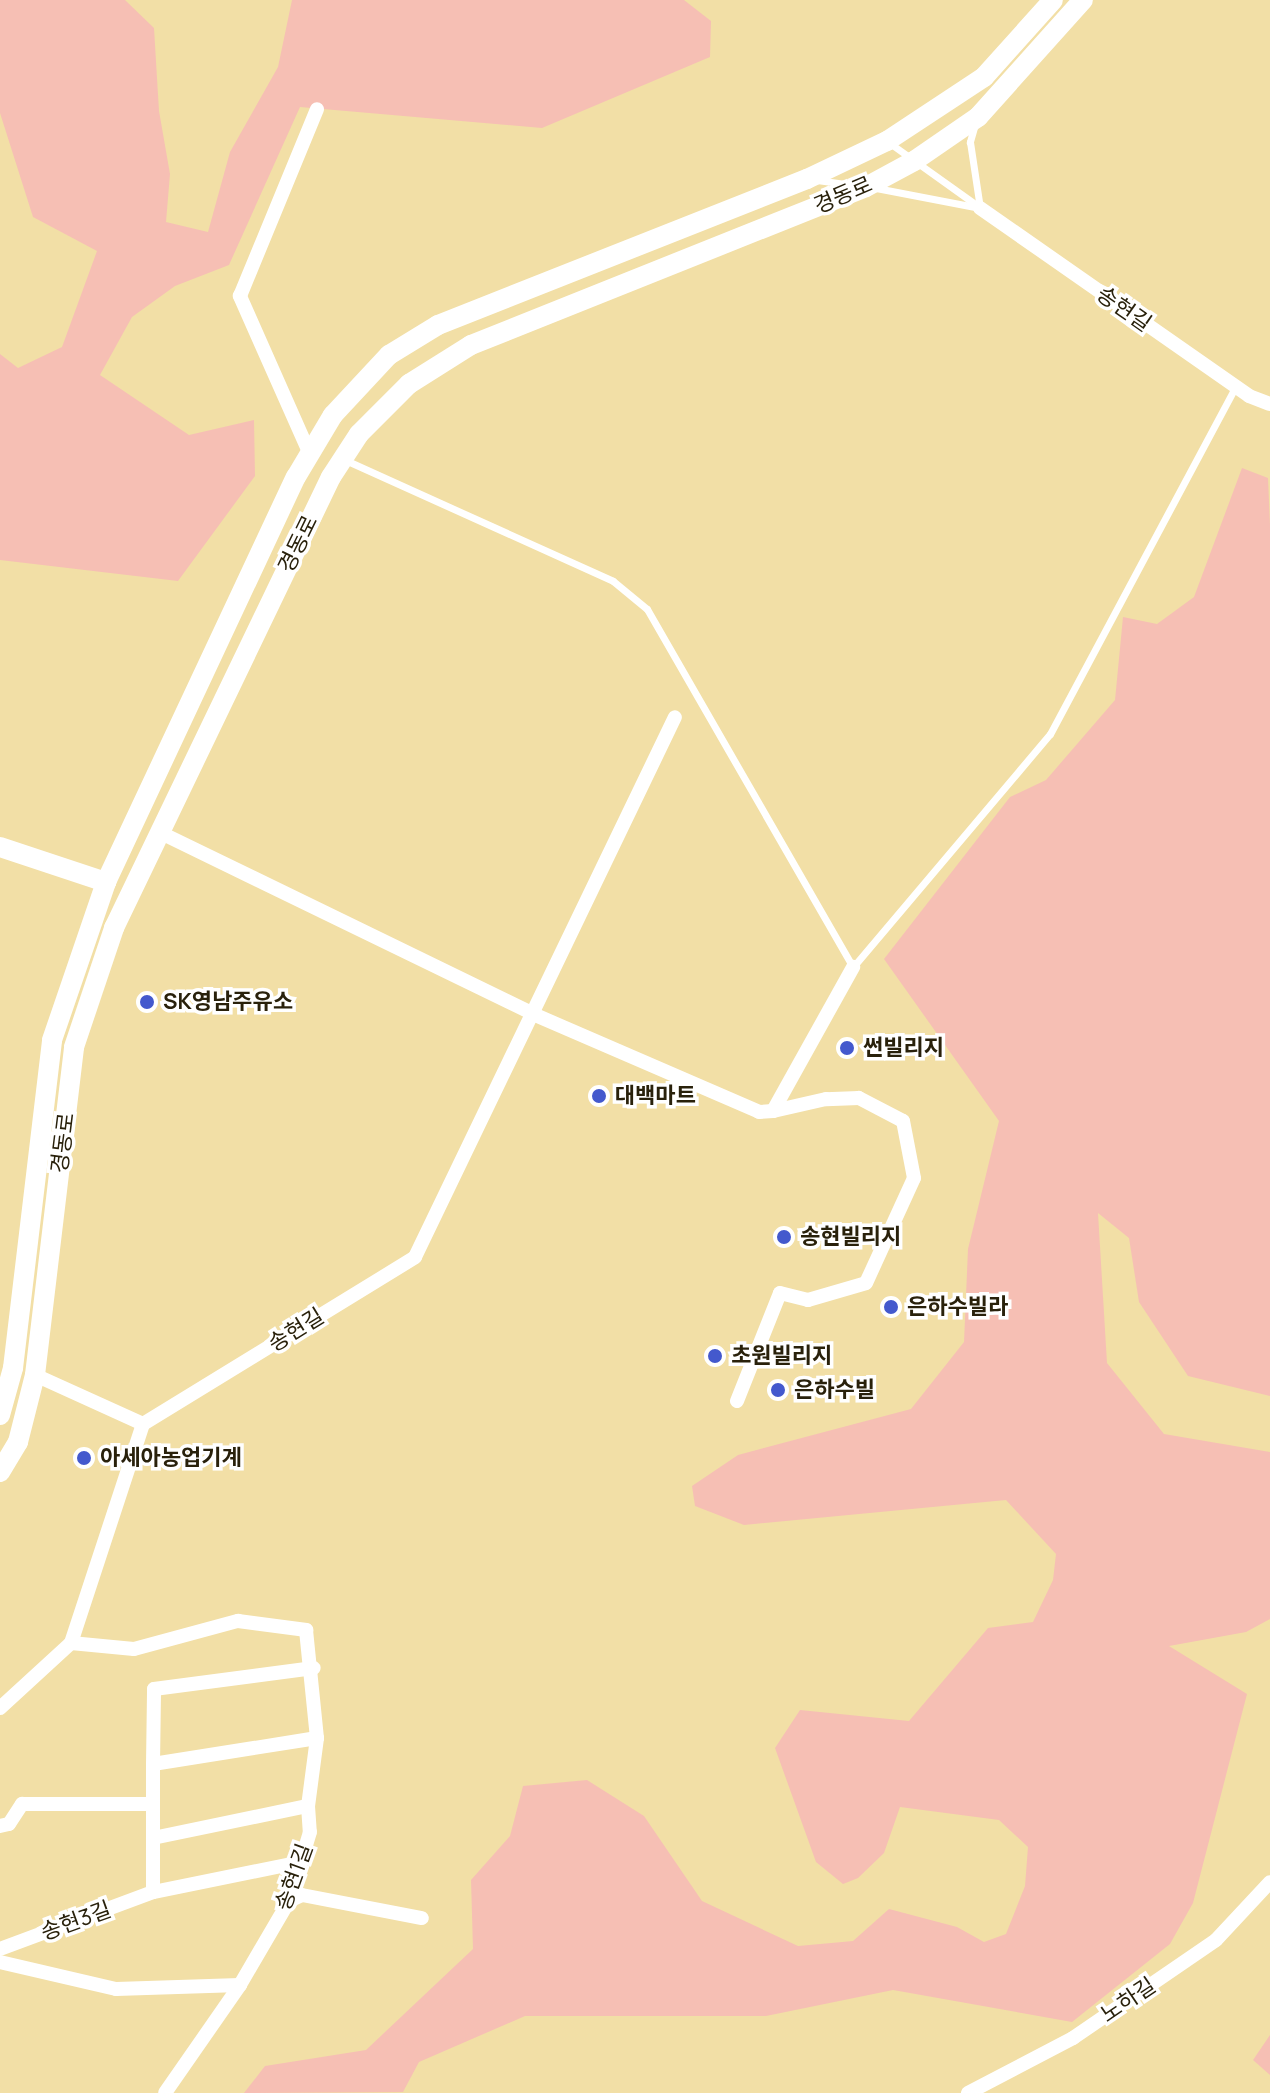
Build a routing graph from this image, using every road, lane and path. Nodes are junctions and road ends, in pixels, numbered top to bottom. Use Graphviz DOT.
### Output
graph roads {
  1 [pos="1053,0"];
  2 [pos="1083,0"];
  3 [pos="992,69"];
  4 [pos="317,109"];
  5 [pos="978,117"];
  6 [pos="887,141"];
  7 [pos="914,161"];
  8 [pos="807,179"];
  9 [pos="866,187"];
  10 [pos="980,208"];
  11 [pos="1235,387"];
  12 [pos="1270,404"];
  13 [pos="309,452"];
  14 [pos="341,458"];
  15 [pos="675,717"];
  16 [pos="159,832"];
  17 [pos="0,847"];
  18 [pos="106,882"];
  19 [pos="853,967"];
  20 [pos="533,1014"];
  21 [pos="773,1111"];
  22 [pos="35,1375"];
  23 [pos="737,1401"];
  24 [pos="0,1415"];
  25 [pos="143,1424"];
  26 [pos="0,1472"];
  27 [pos="71,1643"];
  28 [pos="314,1668"];
  29 [pos="0,1708"];
  30 [pos="317,1738"];
  31 [pos="153,1764"];
  32 [pos="153,1804"];
  33 [pos="308,1806"];
  34 [pos="0,1826"];
  35 [pos="153,1838"];
  36 [pos="301,1862"];
  37 [pos="1270,1882"];
  38 [pos="153,1892"];
  39 [pos="289,1901"];
  40 [pos="422,1918"];
  41 [pos="0,1949"];
  42 [pos="0,1962"];
  43 [pos="240,1985"];
  44 [pos="165,2093"];
  45 [pos="968,2093"];
  1 -- 3 [label="street, 경동로"];
  2 -- 5 [label="street, 경동로"];
  3 -- 5 [label="lane"];
  3 -- 6 [label="street, 경동로"];
  4 -- 13 [label="street"];
  5 -- 7 [label="street, 경동로"];
  5 -- 10 [label="lane"];
  6 -- 7 [label="lane"];
  6 -- 8 [label="street, 경동로"];
  7 -- 9 [label="street, 경동로"];
  7 -- 10 [label="lane"];
  8 -- 9 [label="lane"];
  8 -- 13 [label="street, 경동로"];
  9 -- 10 [label="lane"];
  9 -- 14 [label="street, 경동로"];
  10 -- 11 [label="street, 송현길"];
  11 -- 12 [label="street, 송현길"];
  11 -- 19 [label="lane"];
  13 -- 18 [label="street, 경동로"];
  14 -- 16 [label="street, 경동로"];
  14 -- 19 [label="lane"];
  15 -- 20 [label="street, 송현길"];
  16 -- 20 [label="street"];
  16 -- 22 [label="street, 경동로"];
  17 -- 18 [label="street"];
  18 -- 24 [label="street, 경동로"];
  19 -- 21 [label="street"];
  20 -- 21 [label="street"];
  20 -- 25 [label="street, 송현길"];
  21 -- 23 [label="street"];
  22 -- 25 [label="street"];
  22 -- 26 [label="street, 경동로"];
  25 -- 27 [label="street"];
  27 -- 28 [label="street, 송현1길"];
  27 -- 29 [label="street"];
  28 -- 30 [label="street, 송현1길"];
  28 -- 31 [label="street"];
  30 -- 31 [label="street"];
  30 -- 33 [label="street, 송현1길"];
  31 -- 32 [label="street"];
  32 -- 34 [label="street"];
  32 -- 35 [label="street"];
  33 -- 35 [label="street"];
  33 -- 36 [label="street, 송현1길"];
  35 -- 38 [label="street"];
  36 -- 38 [label="street, 송현3길"];
  36 -- 39 [label="street, 송현1길"];
  37 -- 45 [label="street, 노하길"];
  38 -- 41 [label="street, 송현3길"];
  39 -- 40 [label="street"];
  39 -- 43 [label="street, 송현1길"];
  42 -- 43 [label="street"];
  43 -- 44 [label="street, 송현1길"];
}
